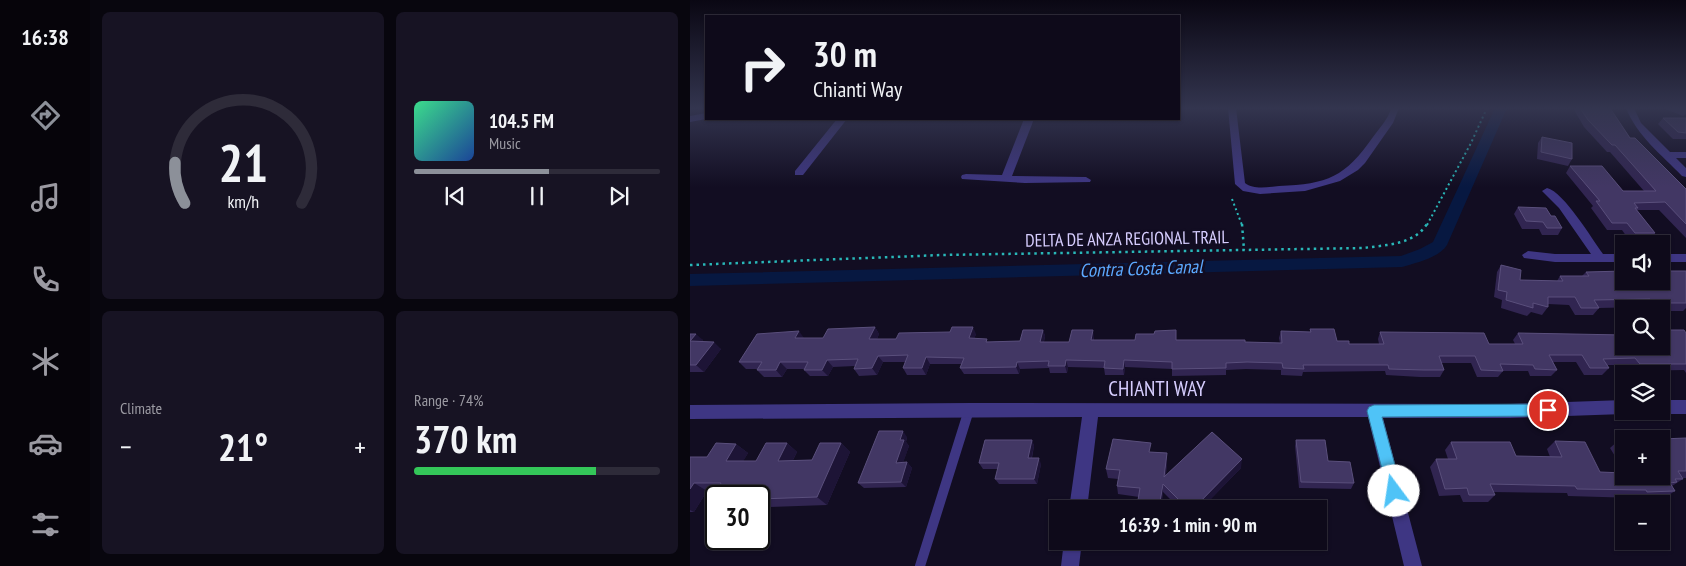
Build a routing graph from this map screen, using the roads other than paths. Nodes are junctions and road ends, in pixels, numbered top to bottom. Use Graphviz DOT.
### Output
graph roads {
  1 [pos="829,134"];
  2 [pos="1023,134"];
  3 [pos="1235,134"];
  4 [pos="1380,134"];
  5 [pos="1646,134"];
  6 [pos="1666,155"];
  7 [pos="1686,155"];
  8 [pos="798,173"];
  9 [pos="1686,174"];
  10 [pos="966,177"];
  11 [pos="1006,177"];
  12 [pos="1086,180"];
  13 [pos="1547,191"];
  14 [pos="1528,255"];
  15 [pos="1600,258"];
  16 [pos="1615,258"];
  17 [pos="1670,258"];
  18 [pos="1686,258"];
  19 [pos="1615,407"];
  20 [pos="1670,407"];
  21 [pos="1686,407"];
  22 [pos="969,410"];
  23 [pos="1091,410"];
  24 [pos="1374,411"];
  25 [pos="691,414"];
  26 [pos="1079,500"];
  27 [pos="1072,550"];
  28 [pos="920,566"];
  29 [pos="1070,566"];
  30 [pos="1413,566"];
  1 -- 8 [label="street"];
  2 -- 11 [label="street"];
  3 -- 4 [label="street"];
  5 -- 6 [label="street"];
  6 -- 7 [label="street"];
  6 -- 9 [label="street"];
  10 -- 11 [label="street"];
  11 -- 12 [label="street"];
  13 -- 15 [label="street"];
  14 -- 15 [label="street"];
  15 -- 16 [label="street"];
  17 -- 18 [label="street"];
  19 -- 24 [label="street, CHIANTI WAY"];
  20 -- 21 [label="street"];
  22 -- 23 [label="street, CHIANTI WAY"];
  22 -- 25 [label="street, CHIANTI WAY"];
  22 -- 28 [label="lane"];
  23 -- 24 [label="street, CHIANTI WAY"];
  23 -- 26 [label="street"];
  24 -- 30 [label="street"];
  27 -- 29 [label="street"];
}
